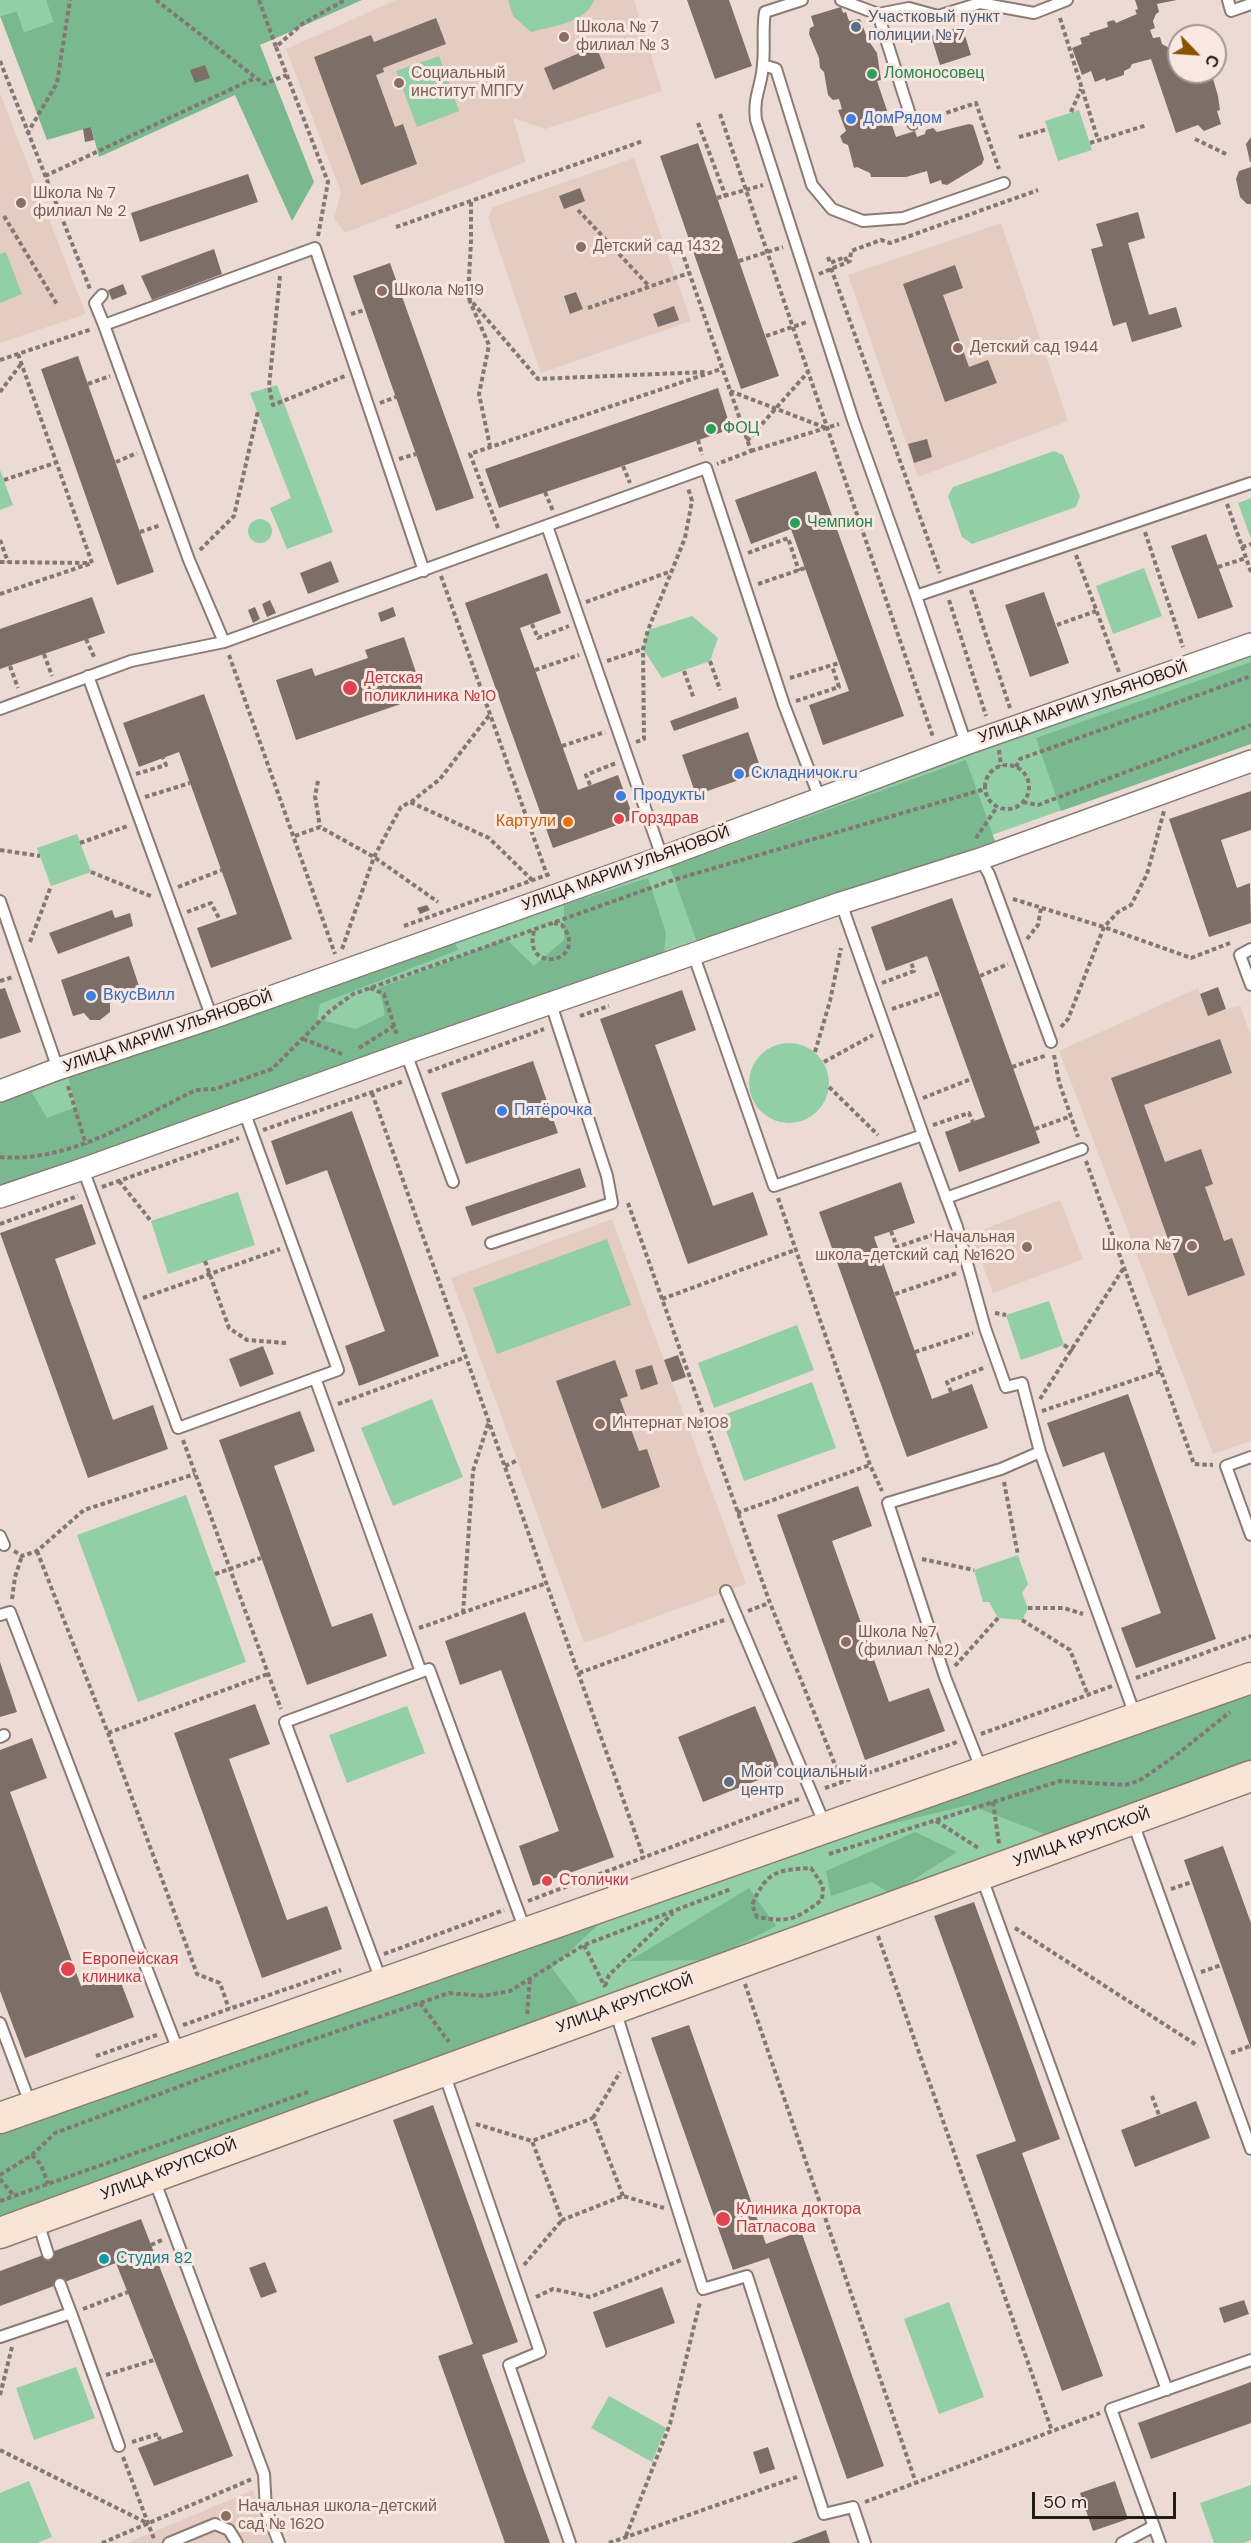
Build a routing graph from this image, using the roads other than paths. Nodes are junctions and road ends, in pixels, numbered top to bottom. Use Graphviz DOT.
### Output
graph roads {
  1 [pos="802,0"];
  2 [pos="841,0"];
  3 [pos="1067,0"];
  4 [pos="1228,0"];
  5 [pos="1251,4"];
  6 [pos="878,14"];
  7 [pos="763,65"];
  8 [pos="913,124"];
  9 [pos="1004,183"];
  10 [pos="98,299"];
  11 [pos="104,325"];
  12 [pos="1251,483"];
  13 [pos="547,526"];
  14 [pos="424,571"];
  15 [pos="916,596"];
  16 [pos="224,642"];
  17 [pos="1251,644"];
  18 [pos="88,676"];
  19 [pos="0,709"];
  20 [pos="966,744"];
  21 [pos="1251,761"];
  22 [pos="820,799"];
  23 [pos="977,850"];
  24 [pos="663,857"];
  25 [pos="0,901"];
  26 [pos="844,913"];
  27 [pos="1250,950"];
  28 [pos="693,956"];
  29 [pos="1251,985"];
  30 [pos="554,1014"];
  31 [pos="212,1018"];
  32 [pos="1051,1042"];
  33 [pos="403,1047"];
  34 [pos="62,1074"];
  35 [pos="0,1091"];
  36 [pos="244,1111"];
  37 [pos="922,1132"];
  38 [pos="1082,1149"];
  39 [pos="85,1162"];
  40 [pos="453,1182"];
  41 [pos="0,1197"];
  42 [pos="946,1198"];
  43 [pos="491,1243"];
  44 [pos="315,1378"];
  45 [pos="1040,1452"];
  46 [pos="1251,1457"];
  47 [pos="1251,1535"];
  48 [pos="726,1591"];
  49 [pos="5,1614"];
  50 [pos="421,1672"];
  51 [pos="1251,1678"];
  52 [pos="1136,1718"];
  53 [pos="983,1773"];
  54 [pos="1251,1776"];
  55 [pos="1132,1820"];
  56 [pos="826,1842"];
  57 [pos="983,1864"];
  58 [pos="526,1933"];
  59 [pos="378,1971"];
  60 [pos="614,2008"];
  61 [pos="0,2023"];
  62 [pos="175,2042"];
  63 [pos="446,2056"];
  64 [pos="31,2107"];
  65 [pos="0,2118"];
  66 [pos="1251,2149"];
  67 [pos="153,2176"];
  68 [pos="37,2219"];
  69 [pos="0,2233"];
  70 [pos="48,2254"];
  71 [pos="60,2284"];
  72 [pos="71,2313"];
  73 [pos="0,2337"];
  74 [pos="1251,2360"];
  75 [pos="1167,2390"];
  76 [pos="119,2446"];
  77 [pos="1154,2526"];
  78 [pos="169,2543"];
  79 [pos="237,2543"];
  80 [pos="279,2543"];
  81 [pos="570,2543"];
  82 [pos="865,2543"];
  83 [pos="1122,2543"];
  84 [pos="1160,2543"];
  1 -- 7 [label="lane"];
  2 -- 6 [label="lane"];
  3 -- 6 [label="lane"];
  4 -- 5 [label="lane"];
  6 -- 8 [label="lane"];
  7 -- 9 [label="lane"];
  7 -- 15 [label="lane"];
  10 -- 11 [label="lane"];
  11 -- 14 [label="lane"];
  11 -- 16 [label="lane"];
  12 -- 15 [label="lane"];
  13 -- 14 [label="lane"];
  13 -- 22 [label="lane"];
  13 -- 24 [label="lane"];
  14 -- 16 [label="lane"];
  15 -- 20 [label="lane"];
  16 -- 18 [label="lane"];
  17 -- 20 [label="street, УЛИЦА МАРИИ УЛЬЯНОВОЙ"];
  18 -- 19 [label="lane"];
  18 -- 31 [label="lane"];
  20 -- 22 [label="street, УЛИЦА МАРИИ УЛЬЯНОВОЙ"];
  21 -- 23 [label="street"];
  22 -- 24 [label="street, УЛИЦА МАРИИ УЛЬЯНОВОЙ"];
  23 -- 26 [label="street"];
  23 -- 32 [label="lane"];
  24 -- 31 [label="street, УЛИЦА МАРИИ УЛЬЯНОВОЙ"];
  25 -- 34 [label="lane"];
  26 -- 28 [label="street"];
  26 -- 37 [label="lane"];
  27 -- 29 [label="lane"];
  28 -- 30 [label="street"];
  28 -- 37 [label="lane"];
  30 -- 33 [label="street"];
  30 -- 43 [label="lane"];
  31 -- 34 [label="street, УЛИЦА МАРИИ УЛЬЯНОВОЙ"];
  33 -- 36 [label="street"];
  33 -- 40 [label="lane"];
  34 -- 35 [label="street, УЛИЦА МАРИИ УЛЬЯНОВОЙ"];
  36 -- 39 [label="street"];
  36 -- 44 [label="lane"];
  37 -- 42 [label="lane"];
  38 -- 42 [label="lane"];
  39 -- 41 [label="street"];
  39 -- 44 [label="lane"];
  42 -- 45 [label="lane"];
  44 -- 50 [label="lane"];
  45 -- 52 [label="lane"];
  45 -- 53 [label="lane"];
  46 -- 47 [label="lane"];
  48 -- 56 [label="lane"];
  49 -- 62 [label="lane"];
  50 -- 58 [label="lane"];
  50 -- 59 [label="lane"];
  51 -- 52 [label="street"];
  52 -- 53 [label="street"];
  53 -- 56 [label="street"];
  54 -- 55 [label="street, УЛИЦА КРУПСКОЙ"];
  55 -- 57 [label="street, УЛИЦА КРУПСКОЙ"];
  55 -- 66 [label="lane"];
  56 -- 58 [label="street"];
  57 -- 60 [label="street, УЛИЦА КРУПСКОЙ"];
  57 -- 75 [label="lane"];
  58 -- 59 [label="street"];
  59 -- 62 [label="street"];
  60 -- 63 [label="street, УЛИЦА КРУПСКОЙ"];
  60 -- 82 [label="lane"];
  61 -- 64 [label="lane"];
  62 -- 64 [label="street"];
  63 -- 67 [label="street, УЛИЦА КРУПСКОЙ"];
  63 -- 81 [label="lane"];
  64 -- 65 [label="street"];
  67 -- 68 [label="street, УЛИЦА КРУПСКОЙ"];
  67 -- 80 [label="lane"];
  68 -- 69 [label="street, УЛИЦА КРУПСКОЙ"];
  68 -- 70 [label="lane"];
  71 -- 72 [label="lane"];
  72 -- 73 [label="lane"];
  72 -- 76 [label="lane"];
  74 -- 75 [label="lane"];
  75 -- 77 [label="lane"];
  77 -- 83 [label="lane"];
  77 -- 84 [label="lane"];
  78 -- 79 [label="lane"];
}
